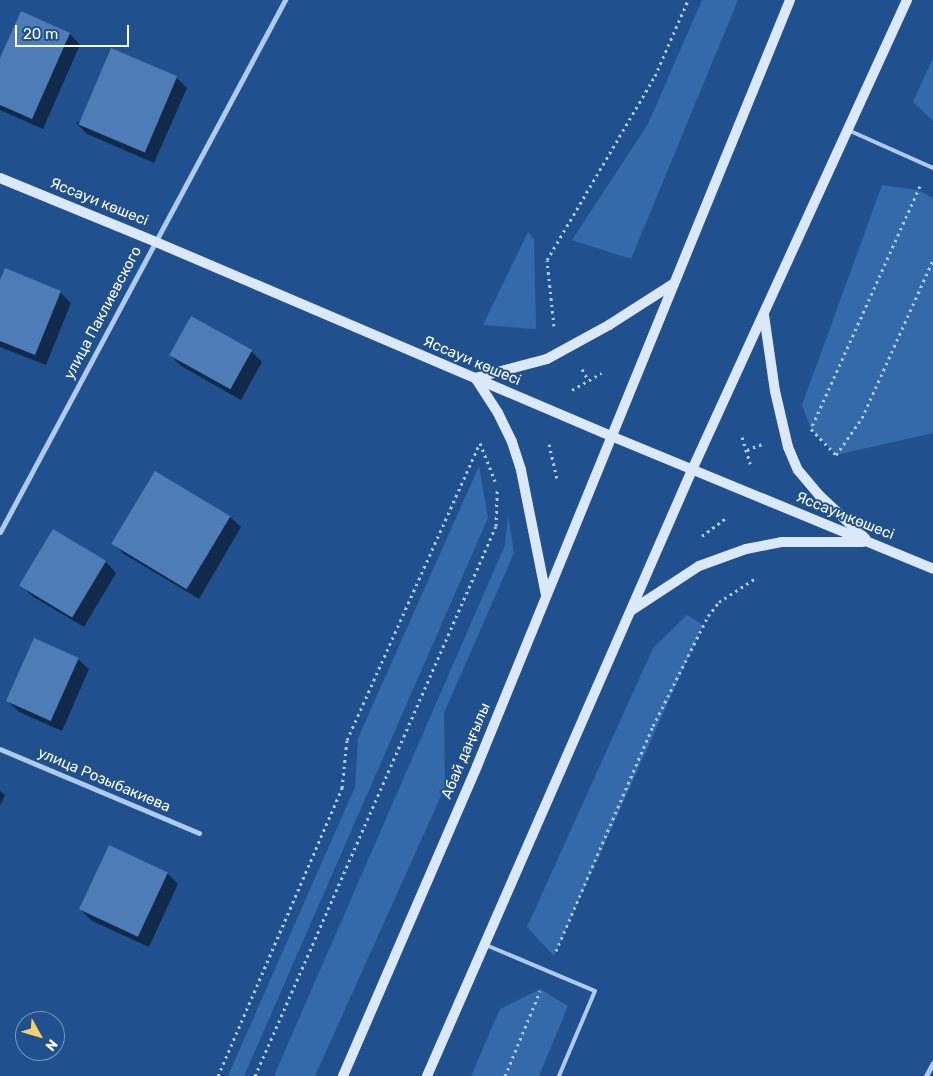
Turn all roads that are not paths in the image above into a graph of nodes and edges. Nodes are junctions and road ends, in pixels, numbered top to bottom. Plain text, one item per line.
1 (285, 0) edge
2 (790, 0) edge
3 (907, 0) edge
4 (848, 130) junction
5 (931, 167) edge
6 (0, 178) edge
7 (156, 242) junction
8 (673, 284) junction
9 (764, 314) junction
10 (475, 378) junction
11 (611, 436) junction
12 (692, 470) junction
13 (0, 532) edge
14 (869, 542) junction
15 (933, 569) edge
16 (546, 595) junction
17 (632, 610) junction
18 (0, 749) edge
19 (199, 833) dead end
20 (485, 945) junction
21 (933, 1063) edge
22 (343, 1076) edge
23 (427, 1076) edge
24 (559, 1076) edge
25 (926, 1076) edge

1 - 7 street, улица Паклиевского
2 - 8 main road, Абай даңғылы
3 - 4 main road
4 - 5 lane
4 - 9 main road
6 - 7 main road, Яссауи көшесі
7 - 10 main road, Яссауи көшесі
7 - 13 street, улица Паклиевского
8 - 10 main road
8 - 11 main road, Абай даңғылы
9 - 12 main road
9 - 14 main road
10 - 11 main road, Яссауи көшесі
10 - 16 main road
11 - 12 main road, Яссауи көшесі
11 - 16 main road, Абай даңғылы
12 - 14 main road, Яссауи көшесі
12 - 17 main road
14 - 15 main road, Яссауи көшесі
14 - 17 main road
16 - 22 main road, Абай даңғылы
17 - 20 main road
18 - 19 street, улица Розыбакиева
20 - 23 main road
20 - 24 lane
21 - 25 street

